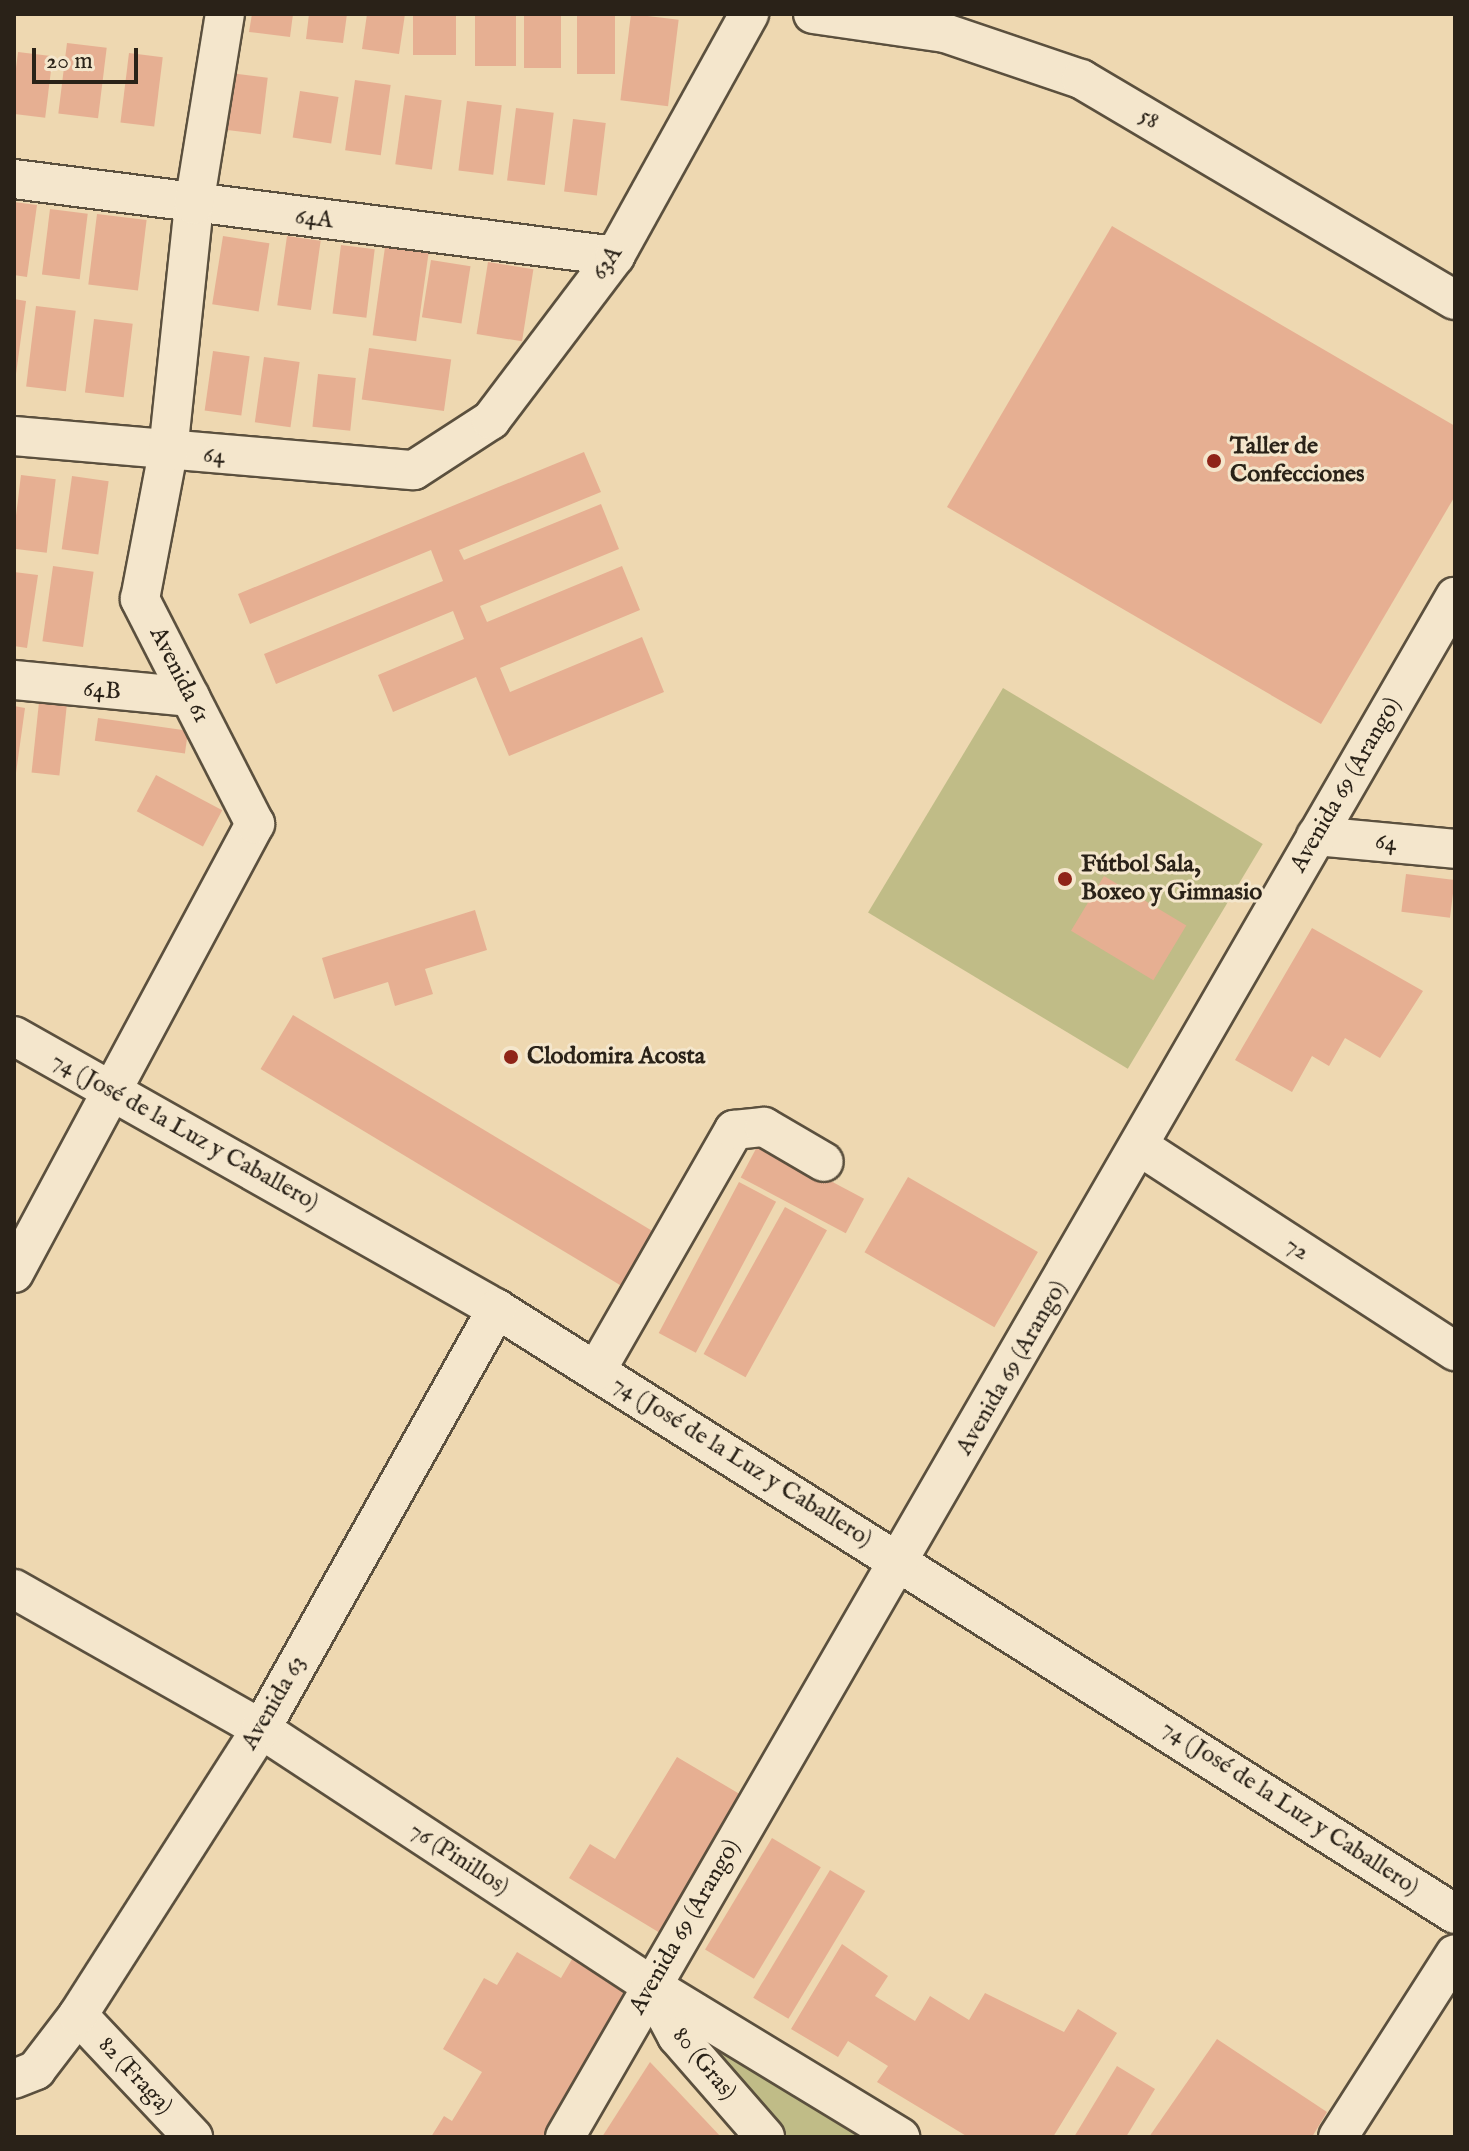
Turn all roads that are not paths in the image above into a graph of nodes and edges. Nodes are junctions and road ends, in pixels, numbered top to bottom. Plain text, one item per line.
1 (225, 14) edge
2 (749, 14) edge
3 (813, 14) edge
4 (14, 179) edge
5 (194, 205) junction
6 (615, 256) junction
7 (1455, 300) edge
8 (14, 436) edge
9 (168, 452) junction
10 (414, 470) joint
11 (1455, 597) edge
12 (14, 680) edge
13 (190, 697) junction
14 (1316, 836) junction
15 (1455, 849) edge
16 (14, 1036) edge
17 (108, 1087) junction
18 (1139, 1146) junction
19 (824, 1162) dead end
20 (14, 1273) edge
21 (497, 1309) junction
22 (1455, 1351) edge
23 (596, 1371) junction
24 (901, 1560) junction
25 (14, 1589) edge
26 (261, 1729) junction
27 (1455, 1914) edge
28 (1455, 1954) edge
29 (650, 1985) junction
30 (78, 2015) junction
31 (19, 2079) edge
32 (193, 2137) edge
33 (565, 2137) edge
34 (765, 2137) edge
35 (900, 2137) edge
36 (1338, 2137) edge

1 - 5 street, Avenida 61
2 - 6 street, 63A
3 - 7 street, 58
4 - 5 street, 64A
5 - 6 street, 64A
5 - 9 street, Avenida 61
6 - 10 street, 63A
8 - 9 street, 64
9 - 10 street, 64
9 - 13 street, Avenida 61
11 - 14 street, Avenida 69 (Arango)
12 - 13 street, 64B
13 - 17 street, Avenida 61
14 - 15 street, 64
14 - 18 street, Avenida 69 (Arango)
16 - 17 street, 74 (José de la Luz y Caballero)
17 - 20 street, Avenida 61
17 - 21 street, 74 (José de la Luz y Caballero)
18 - 22 street, 72
18 - 24 street, Avenida 69 (Arango)
19 - 23 street
21 - 23 street, 74 (José de la Luz y Caballero)
21 - 26 street, Avenida 63
23 - 24 street, 74 (José de la Luz y Caballero)
24 - 27 street, 74 (José de la Luz y Caballero)
24 - 29 street, Avenida 69 (Arango)
25 - 26 street, 76 (Pinillos)
26 - 29 street, 76 (Pinillos)
26 - 30 street, Avenida 63
28 - 36 street
29 - 33 street, Avenida 69 (Arango)
29 - 34 street, 80 (Gras)
29 - 35 street, 76 (Pinillos)
30 - 31 street, Avenida 63
30 - 32 street, 82 (Fraga)

